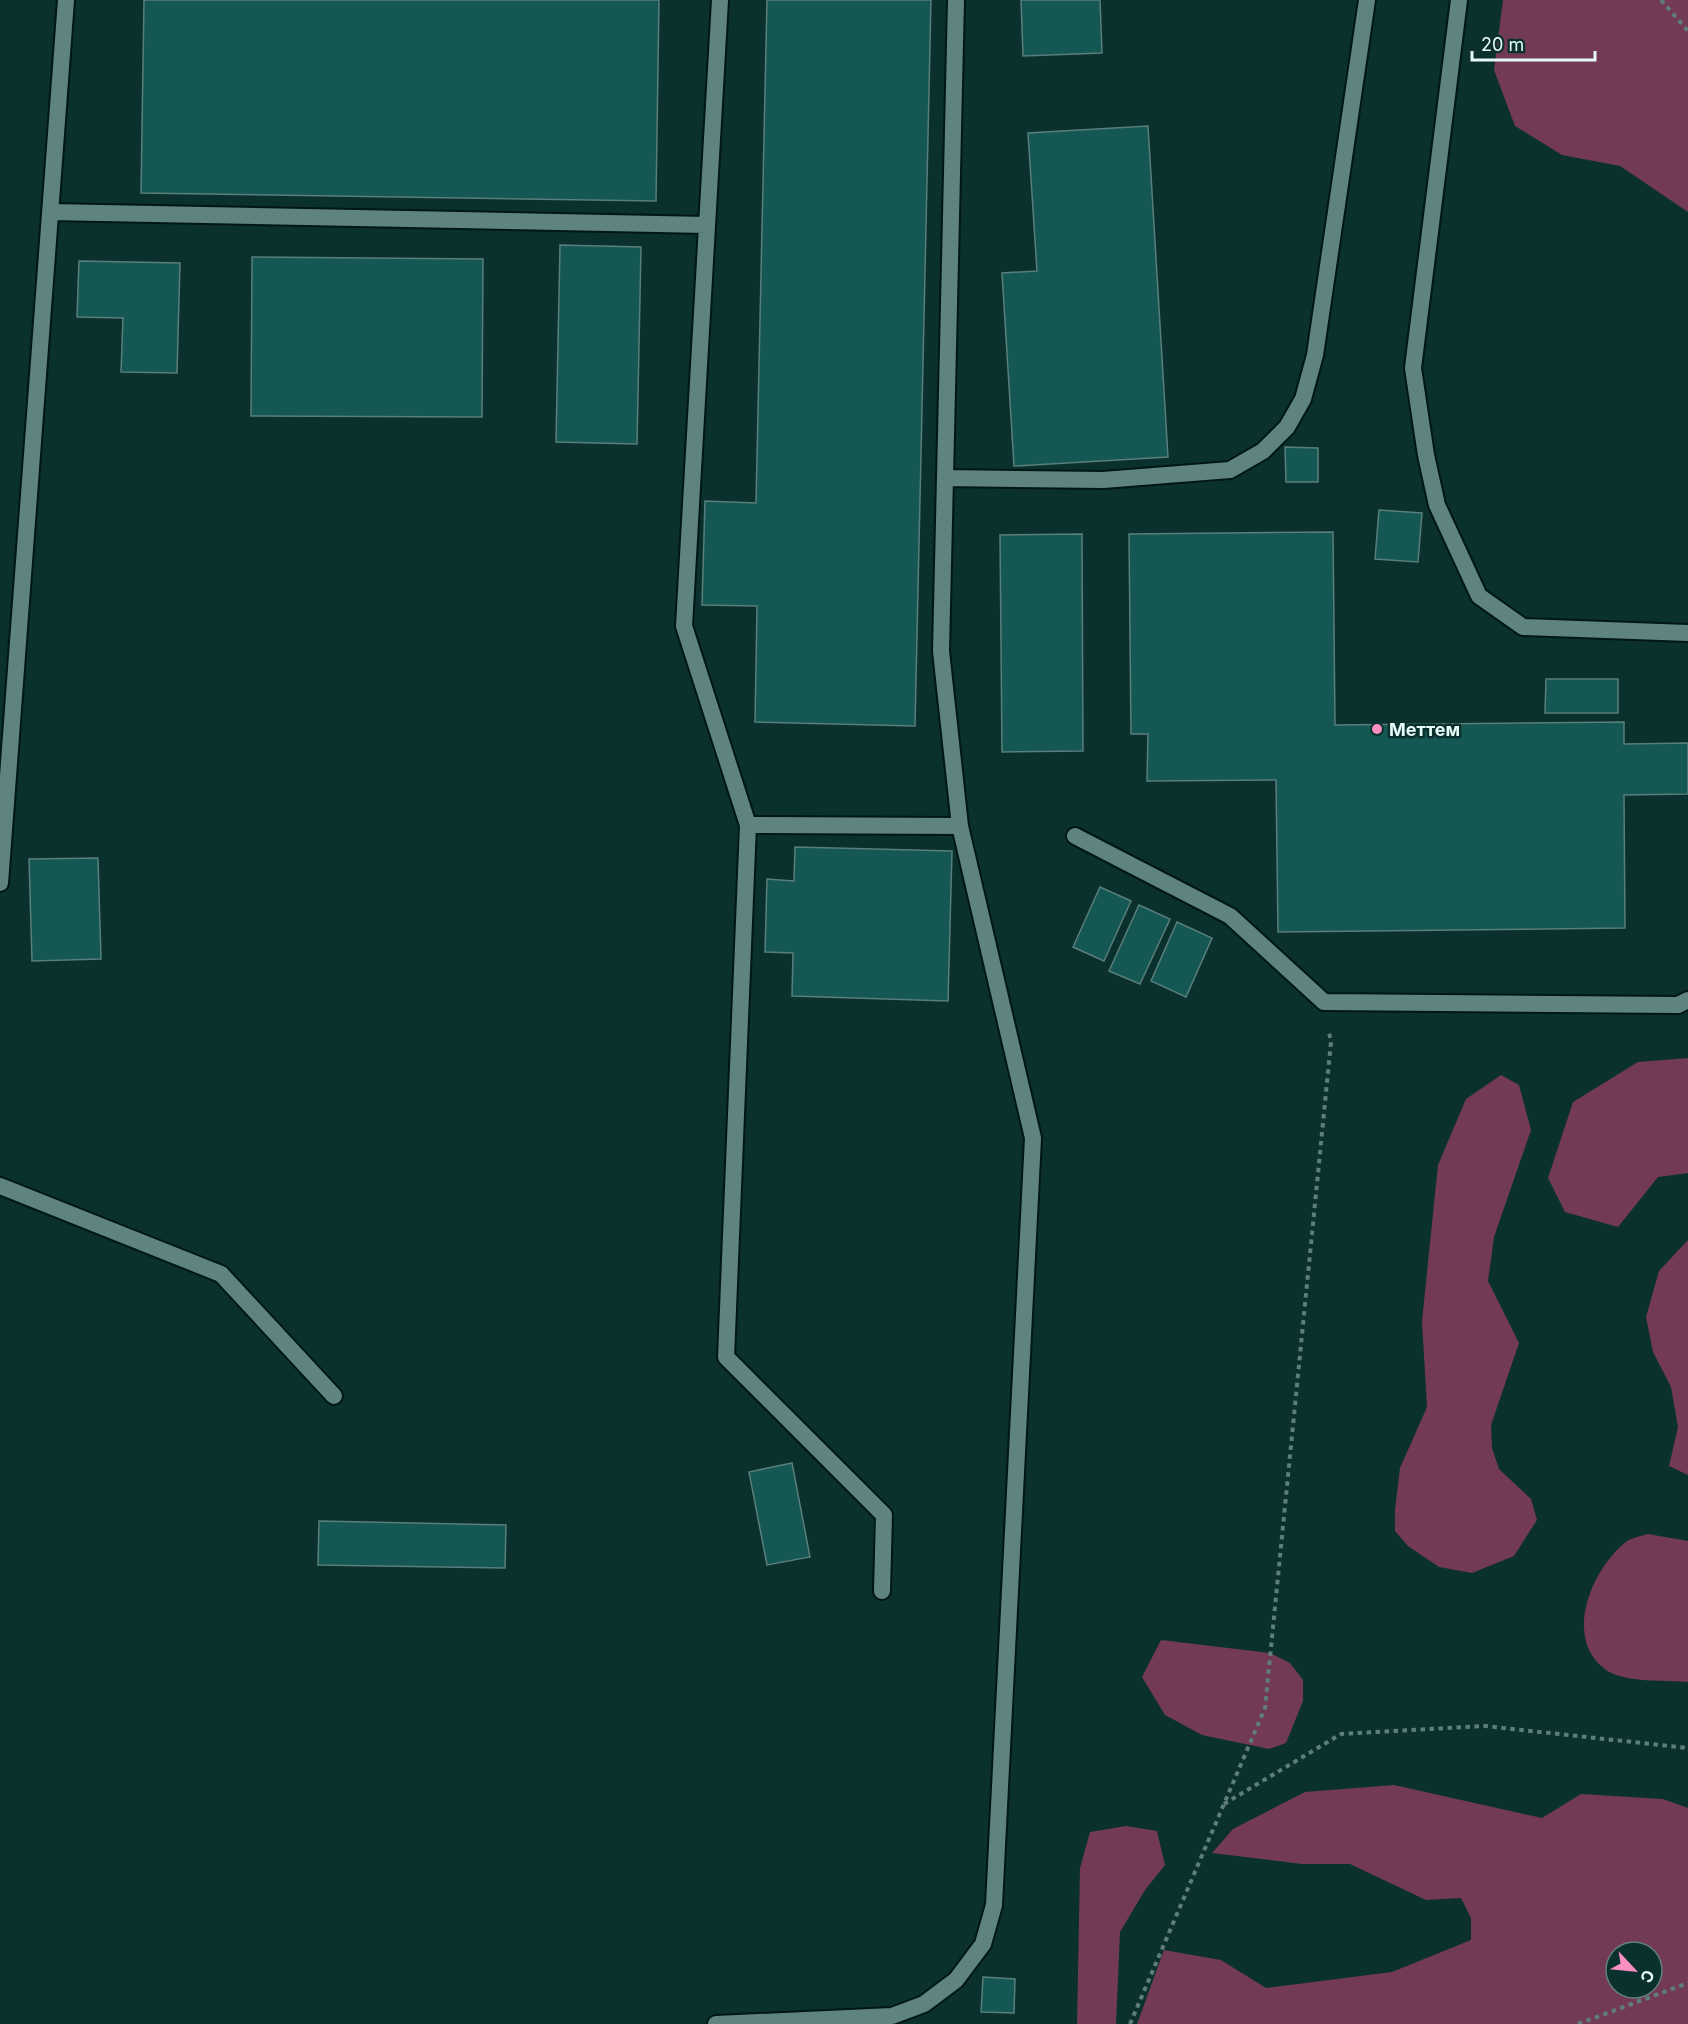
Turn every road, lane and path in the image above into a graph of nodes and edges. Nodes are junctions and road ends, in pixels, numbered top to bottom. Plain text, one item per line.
1 (66, 0) edge
2 (720, 0) edge
3 (956, 0) edge
4 (1367, 0) edge
5 (1459, 0) edge
6 (1661, 0) edge
7 (1688, 31) edge
8 (50, 212) junction
9 (708, 225) junction
10 (945, 478) junction
11 (1688, 633) edge
12 (748, 825) junction
13 (960, 826) junction
14 (1075, 836) dead end
15 (0, 883) edge
16 (1688, 1000) edge
17 (1324, 1002) junction
18 (0, 1186) edge
19 (334, 1396) dead end
20 (882, 1591) dead end
21 (1688, 1748) edge
22 (1222, 1805) junction
23 (1688, 1983) edge
24 (716, 2024) edge
25 (1130, 2024) edge
26 (1578, 2024) edge

1 - 8 lane
2 - 9 lane
3 - 10 lane
4 - 10 lane
5 - 11 lane
6 - 7 path
8 - 9 lane
8 - 15 lane
9 - 12 lane
10 - 13 lane
12 - 13 lane
12 - 20 lane
13 - 24 lane
14 - 17 lane
16 - 17 lane
17 - 22 path
18 - 19 lane
21 - 22 path
22 - 25 path
23 - 26 path

